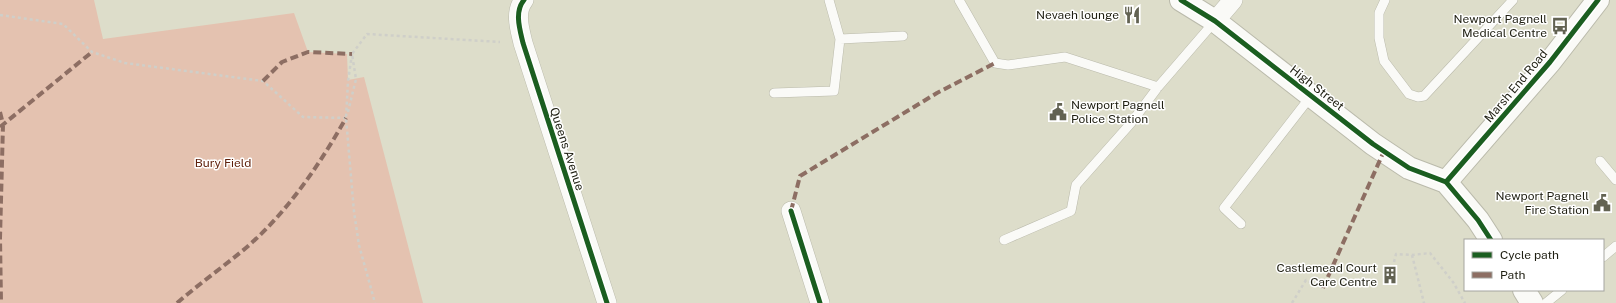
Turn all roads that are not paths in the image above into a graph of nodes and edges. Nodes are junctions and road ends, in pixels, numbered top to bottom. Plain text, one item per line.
1 (524, 0) edge
2 (829, 0) edge
3 (958, 0) edge
4 (1181, 0) edge
5 (1233, 0) edge
6 (1385, 0) edge
7 (1513, 0) edge
8 (1598, 0) edge
9 (1215, 21) junction
10 (903, 36) dead end
11 (840, 39) junction
12 (1158, 87) junction
13 (774, 93) dead end
14 (1311, 96) junction
15 (1600, 161) dead end
16 (1616, 180) edge
17 (1446, 182) junction
18 (791, 211) dead end
19 (1241, 224) dead end
20 (1490, 239) edge
21 (1004, 240) dead end
22 (1616, 246) edge
23 (1604, 256) edge
24 (1525, 291) edge
25 (1561, 291) edge
26 (607, 303) edge
27 (820, 303) edge
28 (1532, 303) edge
29 (1546, 303) edge

1 - 26 street, Queens Avenue
2 - 11 lane
3 - 12 lane
4 - 9 street, High Street
5 - 9 street
6 - 7 lane
8 - 17 street, Marsh End Road
9 - 12 lane
9 - 14 street, High Street
10 - 11 lane
11 - 13 lane
12 - 21 lane
14 - 17 street, High Street
14 - 19 lane
15 - 16 lane
17 - 20 street
18 - 27 street
22 - 23 lane
24 - 28 street
25 - 29 lane

